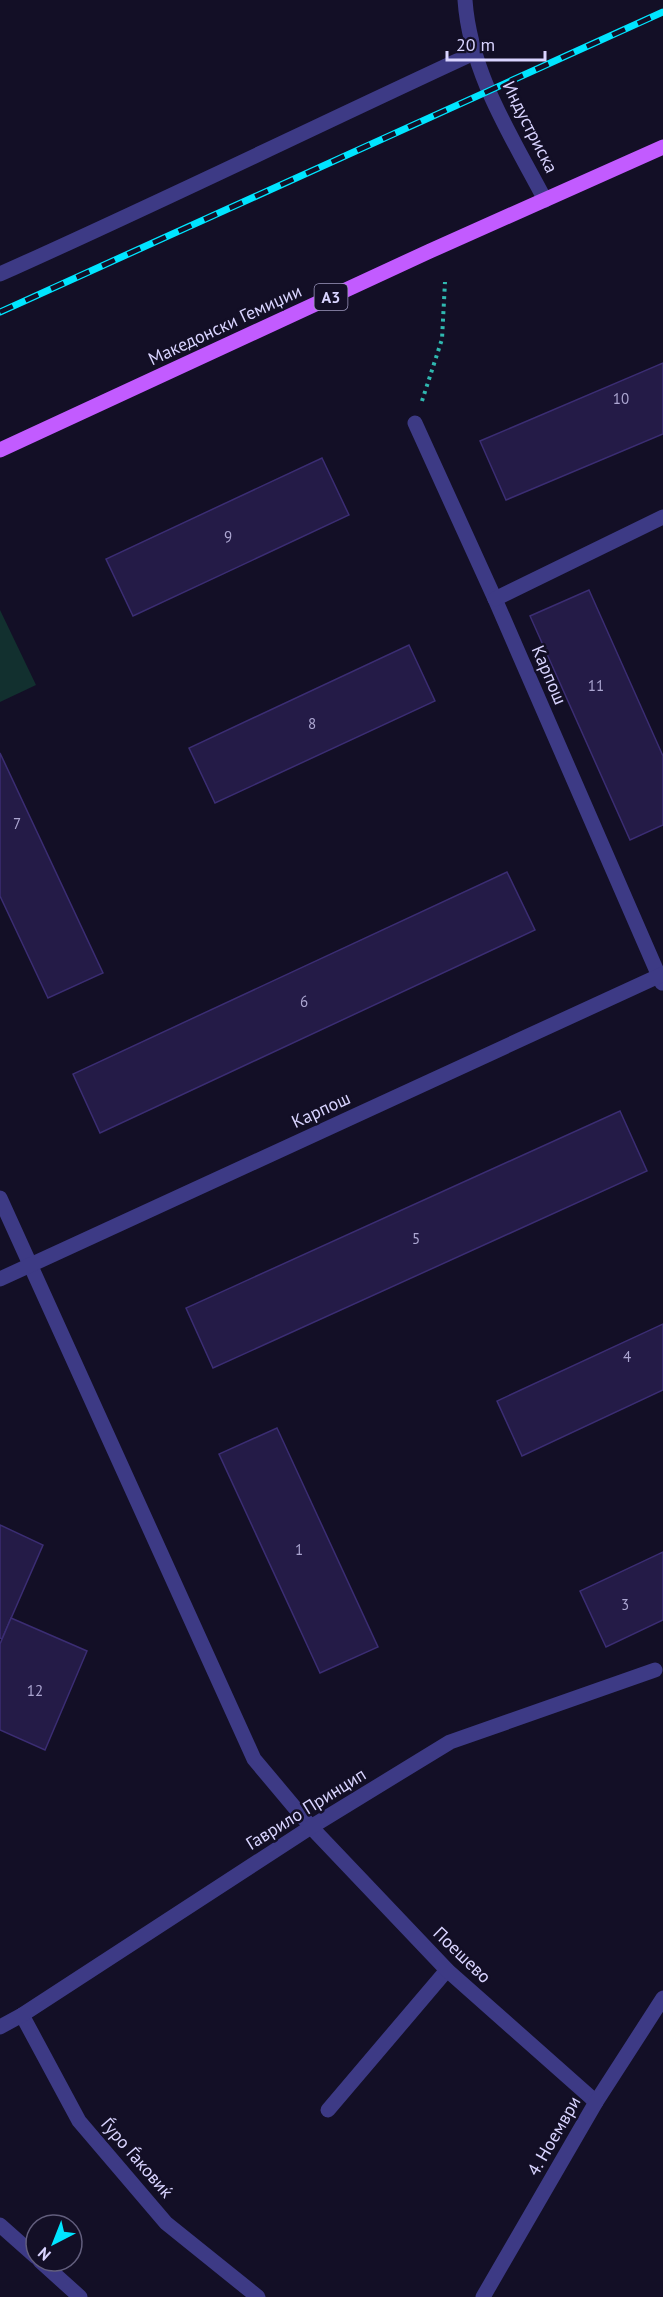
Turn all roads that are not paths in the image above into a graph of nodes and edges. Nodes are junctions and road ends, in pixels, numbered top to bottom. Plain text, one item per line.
1 (465, 0) edge
2 (474, 52) junction
3 (663, 147) edge
4 (545, 200) junction
5 (0, 274) edge
6 (415, 423) road end
7 (0, 450) edge
8 (663, 517) edge
9 (495, 599) junction
10 (662, 979) edge
11 (0, 1198) edge
12 (30, 1265) junction
13 (0, 1279) edge
14 (655, 1670) dead end
15 (310, 1827) junction
16 (447, 1970) junction
17 (663, 1998) edge
18 (22, 2015) junction
19 (0, 2027) edge
20 (596, 2102) junction
21 (328, 2110) dead end
22 (0, 2225) edge
23 (24, 2246) edge
24 (53, 2273) edge
25 (80, 2297) edge
26 (258, 2297) edge
27 (483, 2297) edge

1 - 2 street, Индустриска
2 - 4 street, Индустриска
2 - 5 street
3 - 4 main road, Македонски Гемиџии / A3
4 - 7 main road, Македонски Гемиџии / A3
6 - 9 street, Карпош
8 - 9 street
9 - 10 street, Карпош
10 - 12 street, Карпош
11 - 12 street, Поешево
12 - 13 street, Карпош
12 - 15 street, Поешево
14 - 15 street, Гаврило Принцип
15 - 16 street, Поешево
15 - 18 street, Гаврило Принцип
16 - 20 street, Поешево
16 - 21 street
17 - 20 street, 4. Ноември
18 - 19 street, Гаврило Принцип
18 - 26 street, Ѓуро Ѓаковиќ
20 - 27 street, 4. Ноември
22 - 23 street
24 - 25 street

